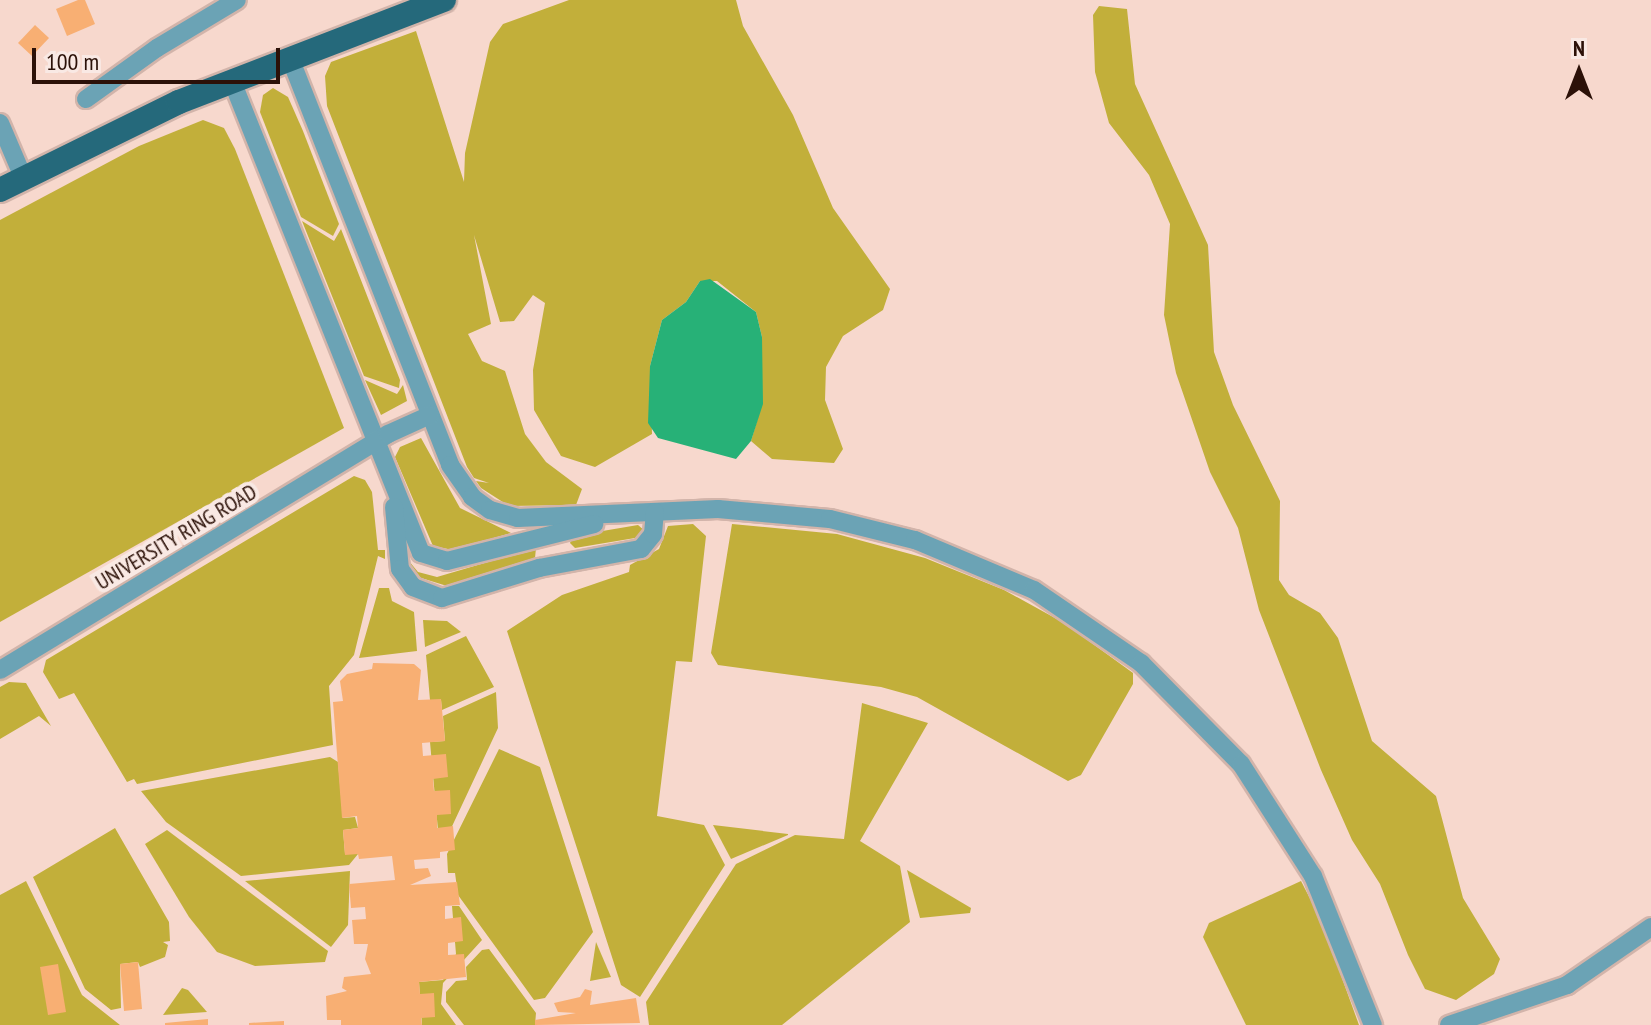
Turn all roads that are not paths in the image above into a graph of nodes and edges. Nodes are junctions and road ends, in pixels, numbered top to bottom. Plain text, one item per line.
1 (237, 0) edge
2 (444, 0) edge
3 (290, 58) junction
4 (232, 81) junction
5 (86, 99) dead end
6 (0, 123) edge
7 (23, 177) junction
8 (0, 190) edge
9 (430, 415) junction
10 (374, 442) junction
11 (390, 482) junction
12 (655, 512) junction
13 (0, 670) edge
14 (1651, 927) edge
15 (1373, 1025) edge
16 (1449, 1025) edge

1 - 5 street
2 - 3 main road
3 - 4 main road
3 - 9 street
4 - 7 main road
4 - 10 street
6 - 7 street
7 - 8 main road
9 - 10 street, UNIVERSITY RING ROAD
9 - 12 street
10 - 11 street
10 - 13 street, UNIVERSITY RING ROAD
11 - 12 street
11 - 12 street
12 - 15 street
14 - 16 street

